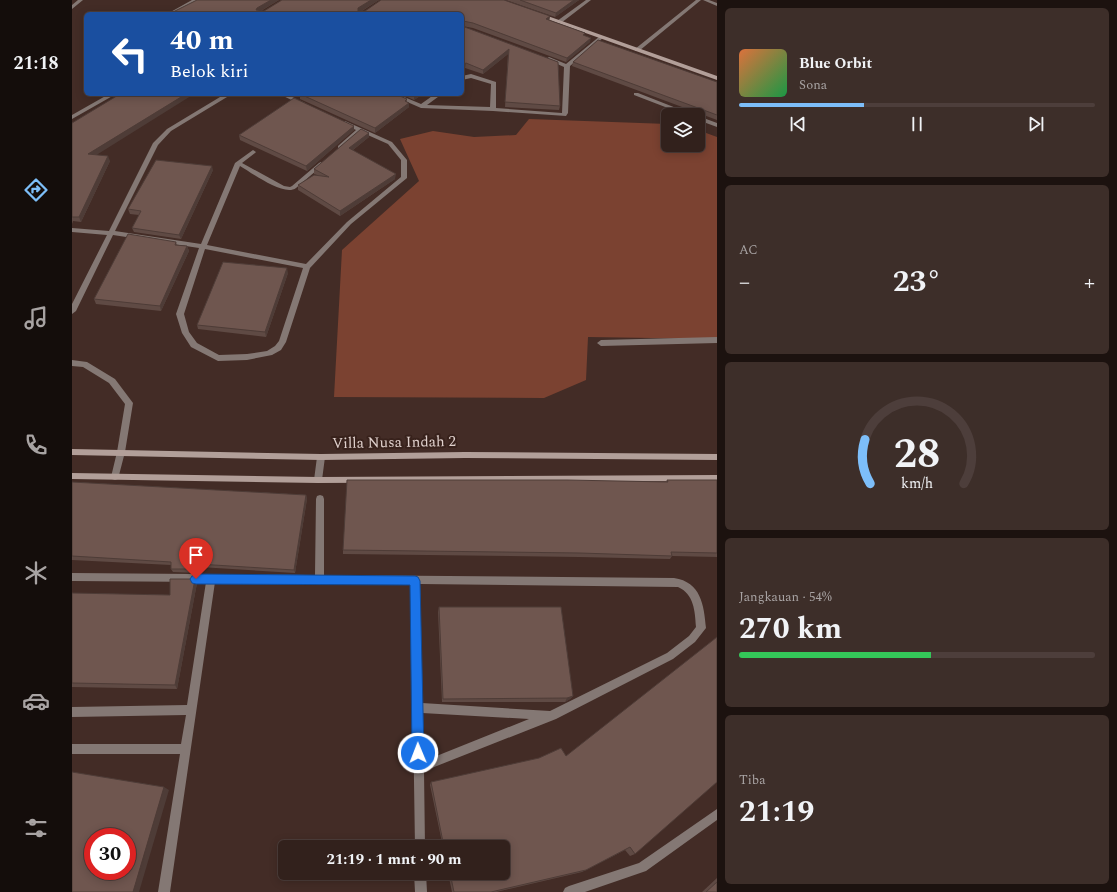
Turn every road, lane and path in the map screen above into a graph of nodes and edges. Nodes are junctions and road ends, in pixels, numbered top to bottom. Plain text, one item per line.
1 (80, 0) edge
2 (196, 0) edge
3 (589, 0) edge
4 (699, 0) edge
5 (705, 0) edge
6 (717, 5) edge
7 (72, 8) edge
8 (173, 12) edge
9 (532, 12) edge
10 (559, 22) junction
11 (602, 37) junction
12 (637, 50) junction
13 (544, 57) edge
14 (567, 66) junction
15 (464, 78) edge
16 (717, 78) edge
17 (636, 94) dead end
18 (109, 96) edge
19 (226, 96) edge
20 (286, 96) edge
21 (397, 96) edge
22 (436, 96) edge
23 (421, 106) junction
24 (310, 107) edge
25 (673, 108) edge
26 (493, 109) junction
27 (72, 116) edge
28 (339, 120) edge
29 (705, 121) edge
30 (717, 125) edge
31 (360, 130) junction
32 (336, 151) edge
33 (253, 152) dead end
34 (324, 161) edge
35 (238, 163) junction
36 (72, 230) edge
37 (111, 232) junction
38 (203, 246) junction
39 (307, 267) junction
40 (72, 311) edge
41 (717, 340) edge
42 (601, 343) dead end
43 (72, 363) edge
44 (72, 452) edge
45 (121, 452) junction
46 (321, 457) junction
47 (717, 457) edge
48 (72, 476) edge
49 (115, 477) junction
50 (717, 478) edge
51 (318, 480) junction
52 (320, 499) dead end
53 (72, 578) edge
54 (211, 579) junction
55 (319, 581) junction
56 (415, 581) junction
57 (417, 708) junction
58 (191, 710) junction
59 (72, 712) edge
60 (552, 715) junction
61 (72, 749) edge
62 (186, 749) junction
63 (418, 768) junction
64 (717, 814) edge
65 (420, 840) edge
66 (420, 880) edge
67 (164, 892) edge
68 (421, 892) edge
69 (569, 892) edge

1 - 7 street
2 - 8 street
3 - 10 street
4 - 12 street
5 - 6 street
9 - 10 main road
10 - 11 main road
11 - 12 main road
11 - 14 street
12 - 16 main road
13 - 14 street
14 - 26 street
15 - 26 street
17 - 25 street
18 - 27 street
19 - 37 street
20 - 24 street
21 - 23 street
22 - 23 street
23 - 26 street
28 - 31 street
29 - 30 street
31 - 32 street
31 - 39 street
33 - 35 street
34 - 35 street
35 - 38 street
36 - 37 street
37 - 38 street
37 - 40 street
38 - 39 street
38 - 39 street
41 - 42 street
43 - 45 street
44 - 45 main road, Villa Nusa Indah 2
45 - 46 main road, Villa Nusa Indah 2
45 - 49 street
46 - 47 main road, Villa Nusa Indah 2
46 - 51 street
48 - 49 main road
49 - 51 main road
50 - 51 main road
52 - 55 street
53 - 54 street
54 - 55 street
54 - 58 street
55 - 56 street
56 - 57 street
56 - 60 street
57 - 60 street
57 - 63 street
58 - 59 street
58 - 62 street
60 - 63 street
61 - 62 street
62 - 67 street
63 - 65 street
64 - 69 street
66 - 68 street

